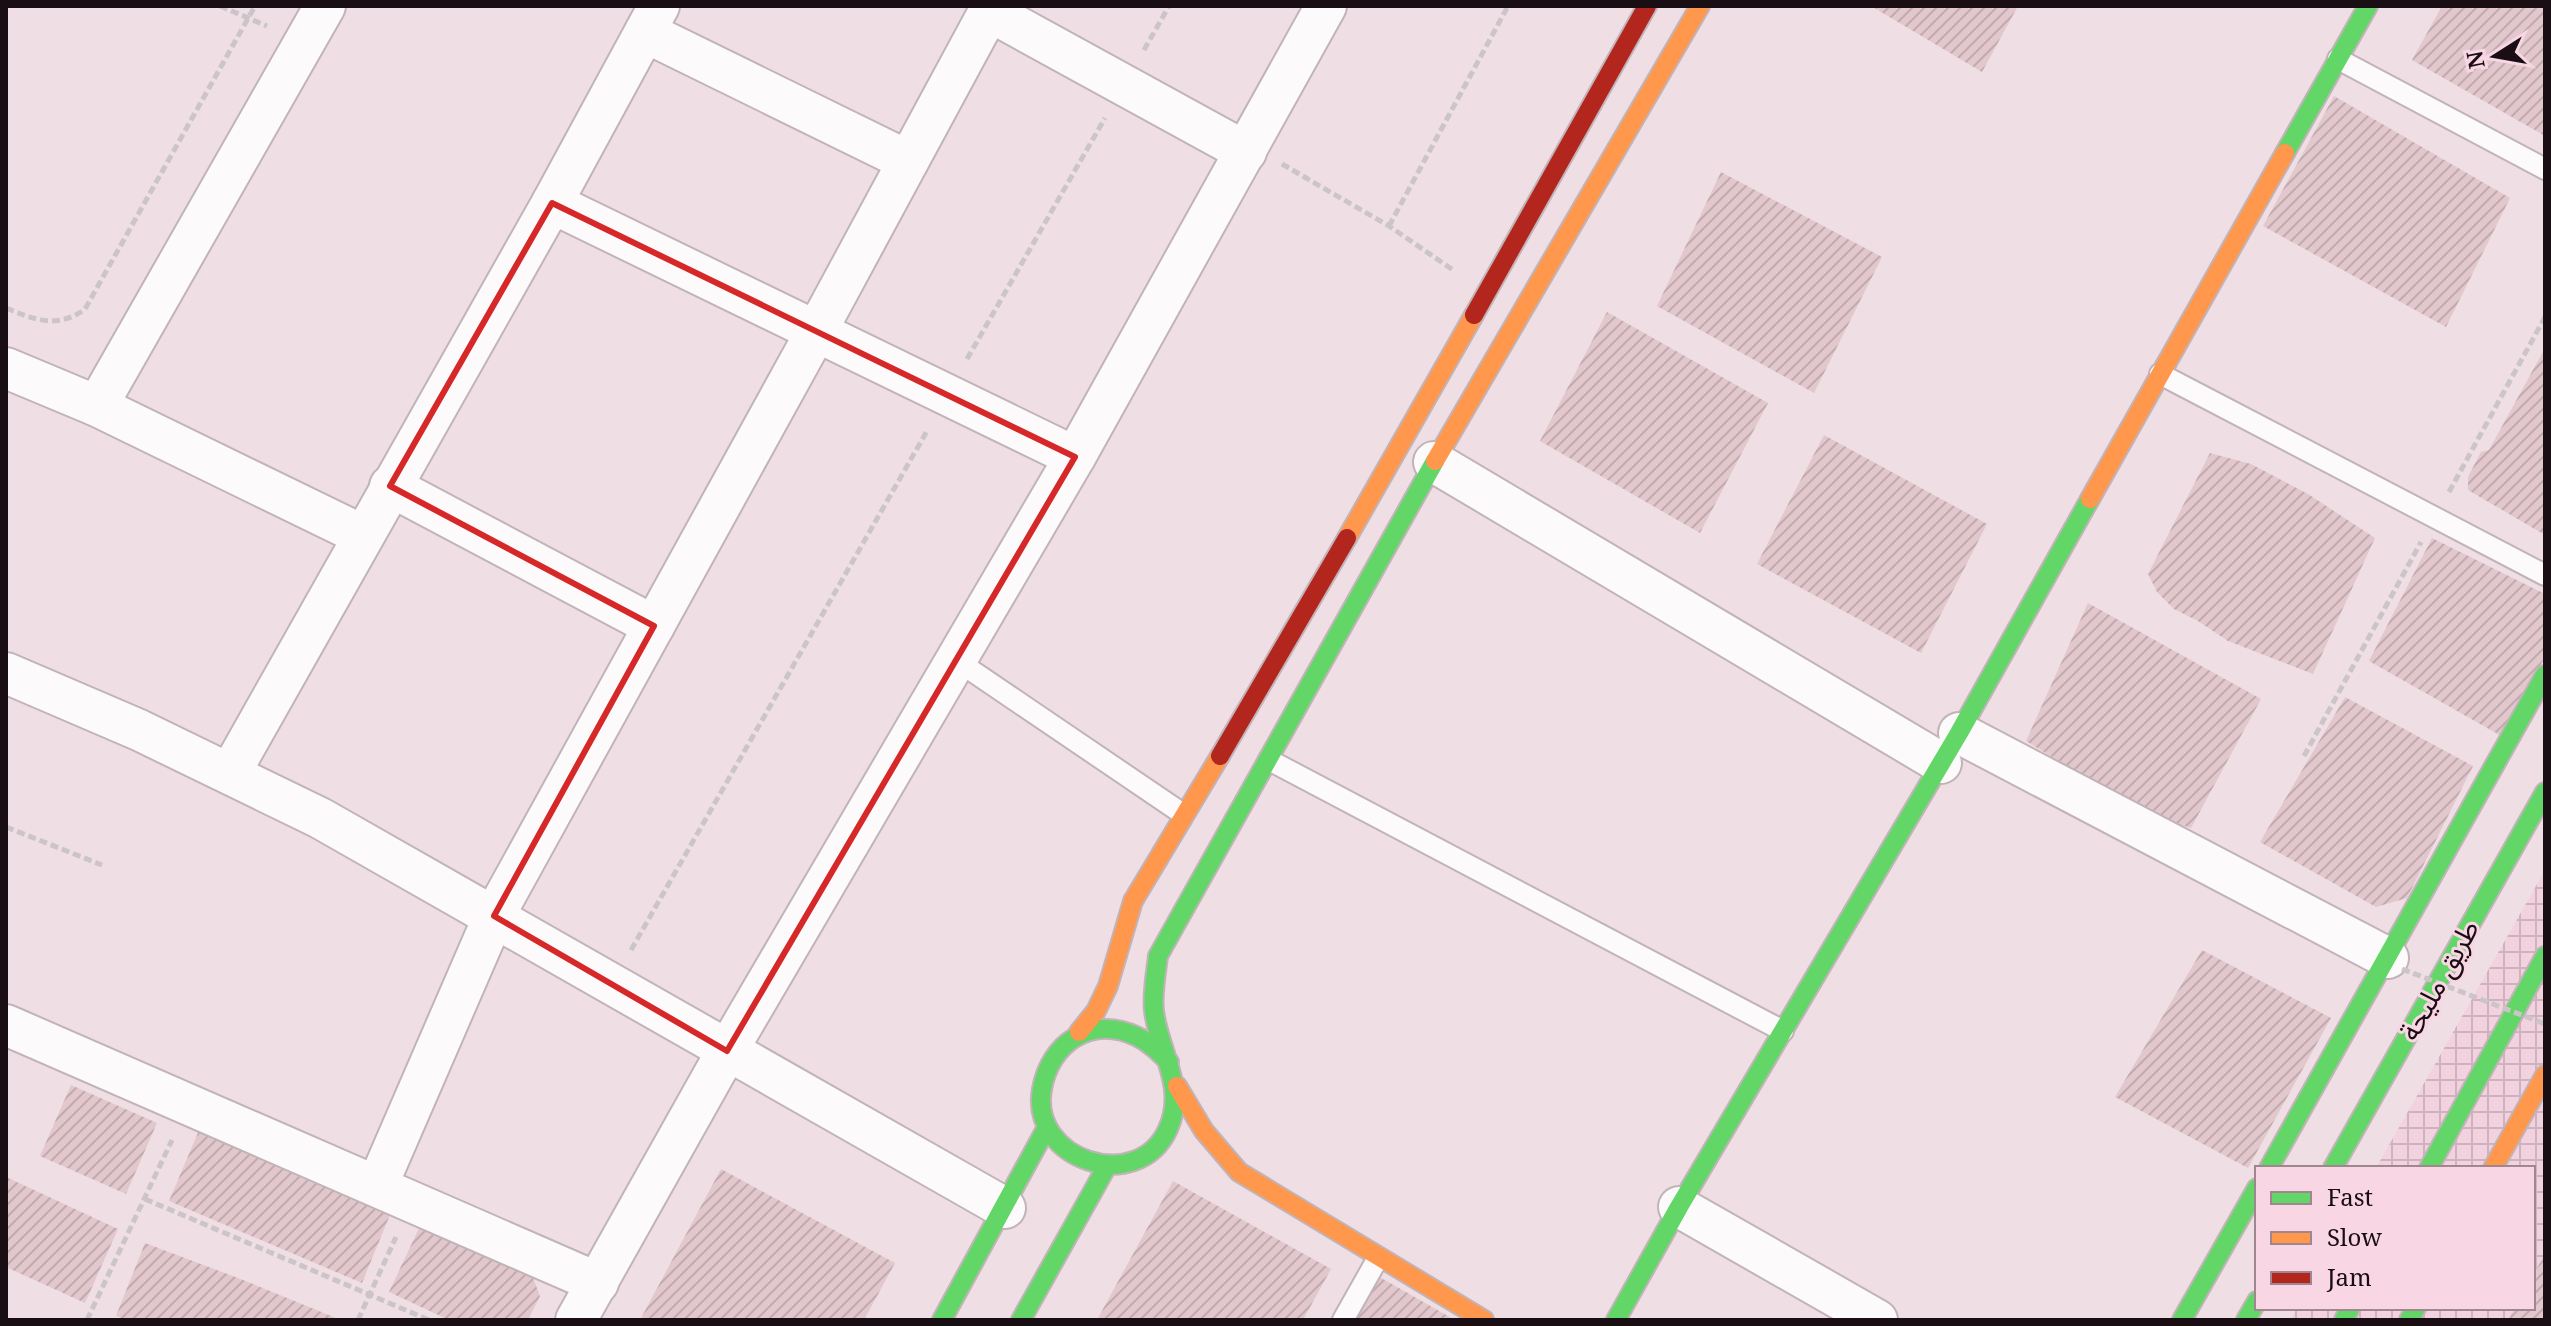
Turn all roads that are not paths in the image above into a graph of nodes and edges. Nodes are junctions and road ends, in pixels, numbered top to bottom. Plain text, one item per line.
1 (325, 6) edge
2 (1326, 6) edge
3 (1647, 6) edge
4 (1700, 6) edge
5 (2368, 6) edge
6 (990, 9) edge
7 (652, 19) edge
8 (2338, 59) junction
9 (1248, 148) junction
10 (908, 161) junction
11 (2545, 169) edge
12 (552, 203) junction
13 (816, 332) junction
14 (6, 368) edge
15 (2160, 374) junction
16 (97, 406) junction
17 (1075, 457) junction
18 (1434, 462) junction
19 (390, 486) junction
20 (362, 535) junction
21 (2545, 575) edge
22 (654, 626) junction
23 (956, 660) junction
24 (6, 673) edge
25 (2545, 675) edge
26 (1950, 748) junction
27 (1269, 760) junction
28 (230, 773) junction
29 (2545, 792) edge
30 (1183, 814) junction
31 (494, 916) junction
32 (2545, 956) edge
33 (2395, 964) junction
34 (6, 1025) edge
35 (1783, 1031) junction
36 (1079, 1032) junction
37 (727, 1051) junction
38 (1169, 1062) junction
39 (2545, 1075) edge
40 (1177, 1086) junction
41 (1047, 1127) junction
42 (1169, 1160) dead end
43 (1212, 1163) dead end
44 (1116, 1165) junction
45 (2270, 1166) edge
46 (2334, 1166) edge
47 (2430, 1166) edge
48 (2494, 1166) edge
49 (1239, 1172) junction
50 (2255, 1192) edge
51 (394, 1194) junction
52 (1679, 1207) junction
53 (1005, 1208) junction
54 (1378, 1258) junction
55 (598, 1283) junction
56 (576, 1320) edge
57 (942, 1320) edge
58 (1021, 1320) edge
59 (1343, 1320) edge
60 (1484, 1320) edge
61 (1616, 1320) edge
62 (1877, 1320) edge
63 (2182, 1320) edge

1 - 16 street
2 - 9 street
3 - 30 street
4 - 18 street
5 - 8 street
6 - 9 street
6 - 10 street
7 - 10 street
7 - 12 street
8 - 11 lane
8 - 15 street
9 - 17 street
10 - 13 street
12 - 13 street
12 - 19 street
13 - 17 street
13 - 22 street
14 - 16 street
15 - 21 lane
15 - 26 street
16 - 20 street
17 - 23 street
18 - 26 street
18 - 27 street
19 - 20 street
19 - 22 street
20 - 28 street
22 - 31 street
23 - 30 lane
23 - 37 street
24 - 28 street
25 - 33 street
26 - 33 street
26 - 35 street
27 - 35 lane
27 - 38 street
28 - 31 street
29 - 46 street, طريق مليحة
30 - 36 street
31 - 37 street
31 - 51 street
32 - 47 street
33 - 45 street
34 - 51 street
35 - 52 street
36 - 38 street
36 - 41 street
37 - 53 street
37 - 55 street
38 - 40 street
39 - 48 street
40 - 44 street
40 - 49 street
41 - 44 street
41 - 53 street
42 - 44 street
43 - 49 street
44 - 58 street
49 - 54 street
50 - 63 street
51 - 55 street
52 - 61 street
52 - 62 street
53 - 57 street
54 - 59 lane
54 - 60 street
55 - 56 street

